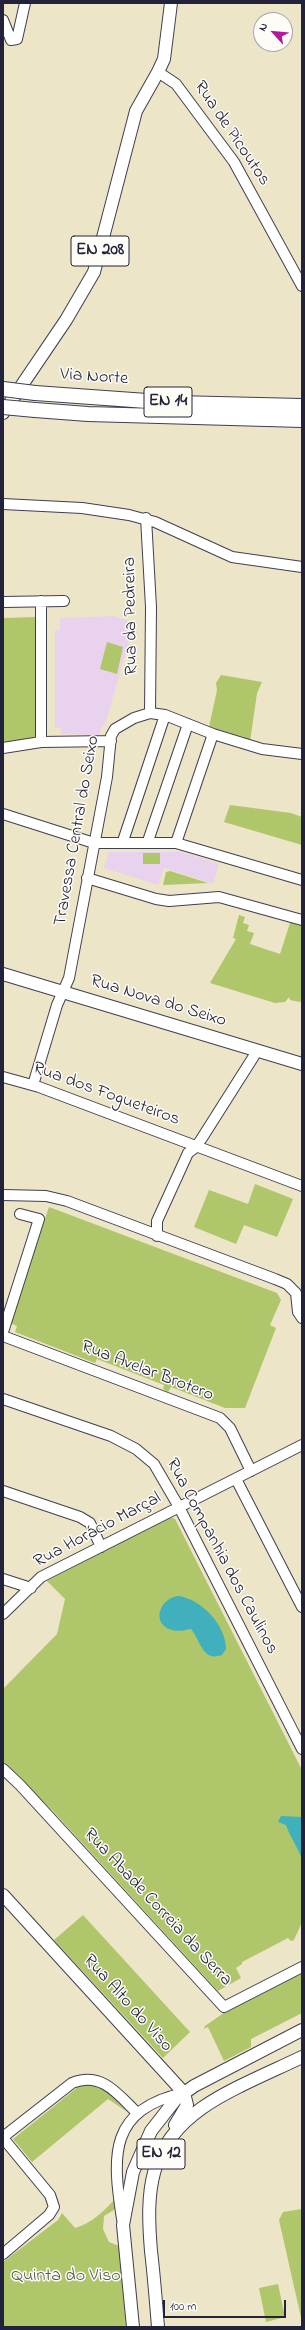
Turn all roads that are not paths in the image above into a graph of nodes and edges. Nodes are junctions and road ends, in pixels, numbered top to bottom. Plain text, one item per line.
1 (25, 3) edge
2 (171, 3) edge
3 (3, 20) edge
4 (158, 72) junction
5 (302, 286) edge
6 (3, 389) edge
7 (3, 406) edge
8 (302, 406) edge
9 (3, 413) edge
10 (302, 420) edge
11 (3, 504) edge
12 (146, 518) junction
13 (302, 567) edge
14 (41, 601) junction
15 (64, 601) dead end
16 (3, 602) edge
17 (150, 712) junction
18 (165, 715) junction
19 (188, 724) junction
20 (213, 734) junction
21 (111, 741) junction
22 (41, 742) junction
23 (3, 748) edge
24 (302, 754) edge
25 (3, 814) edge
26 (123, 841) junction
27 (148, 842) junction
28 (94, 843) junction
29 (176, 843) junction
30 (87, 878) junction
31 (302, 880) edge
32 (302, 920) edge
33 (3, 974) edge
34 (63, 992) junction
35 (255, 1050) junction
36 (302, 1064) edge
37 (3, 1076) edge
38 (33, 1085) junction
39 (196, 1147) junction
40 (302, 1186) edge
41 (3, 1195) edge
42 (20, 1214) dead end
43 (157, 1221) junction
44 (135, 1228) junction
45 (157, 1236) junction
46 (302, 1318) edge
47 (3, 1332) edge
48 (3, 1336) edge
49 (3, 1399) edge
50 (302, 1446) edge
51 (251, 1471) junction
52 (236, 1479) junction
53 (3, 1490) edge
54 (179, 1507) junction
55 (101, 1547) junction
56 (3, 1579) edge
57 (31, 1588) junction
58 (302, 1607) edge
59 (3, 1614) edge
60 (301, 1746) edge
61 (3, 1769) edge
62 (3, 1894) edge
63 (302, 1967) edge
64 (302, 2030) edge
65 (302, 2057) edge
66 (184, 2093) junction
67 (136, 2112) junction
68 (3, 2137) edge
69 (165, 2147) junction
70 (123, 2225) junction
71 (3, 2254) edge
72 (133, 2327) edge
73 (158, 2327) edge

1 - 3 street
2 - 4 main road, EN 208
4 - 5 street, Rua de Picoutos
4 - 9 main road, EN 208
6 - 8 highway, Via Norte / EN 14, bridge
7 - 10 highway, Via Norte / EN 14, bridge
11 - 12 street
12 - 13 street
12 - 17 street, Rua da Pedreira
14 - 15 street
14 - 16 street
14 - 22 street
17 - 18 street
17 - 21 street, Travessa Central do Seixo
18 - 19 street
18 - 26 street
19 - 20 street
19 - 27 street
20 - 24 street
20 - 29 street
21 - 22 street
21 - 28 street, Travessa Central do Seixo
22 - 23 street
25 - 28 street
26 - 27 street
26 - 28 street
27 - 29 street
28 - 30 street, Travessa Central do Seixo
29 - 31 street
30 - 32 street
30 - 34 street, Travessa Central do Seixo
33 - 34 main road, Rua Nova do Seixo
34 - 35 main road, Rua Nova do Seixo
34 - 38 street, Travessa Central do Seixo
35 - 36 main road, Rua Nova do Seixo
35 - 39 street
37 - 38 street, Rua dos Fogueteiros
38 - 39 street, Rua dos Fogueteiros
39 - 40 street, Rua dos Fogueteiros
39 - 43 street
41 - 44 street
42 - 47 street
43 - 44 street
43 - 45 street
44 - 45 street
45 - 46 street
48 - 51 street, Rua Avelar Brotero
49 - 54 street, Rua Companhia dos Caulinos
50 - 51 street, Rua Horácio Marçal
51 - 52 street, Rua Horácio Marçal
52 - 54 street, Rua Horácio Marçal
52 - 58 street
53 - 55 street
54 - 55 street, Rua Horácio Marçal
54 - 60 street, Rua Companhia dos Caulinos
55 - 57 street, Rua Horácio Marçal
56 - 57 street
57 - 59 street, Rua Horácio Marçal
61 - 63 street, Rua Abade Correia da Serra
62 - 66 main road, Rua Alto do Viso
64 - 66 main road, EN 12
65 - 69 main road, EN 12
66 - 67 street
66 - 69 main road
66 - 70 main road, EN 12
67 - 68 street
67 - 70 street
68 - 71 street
69 - 73 main road, EN 12
70 - 72 main road, EN 12

